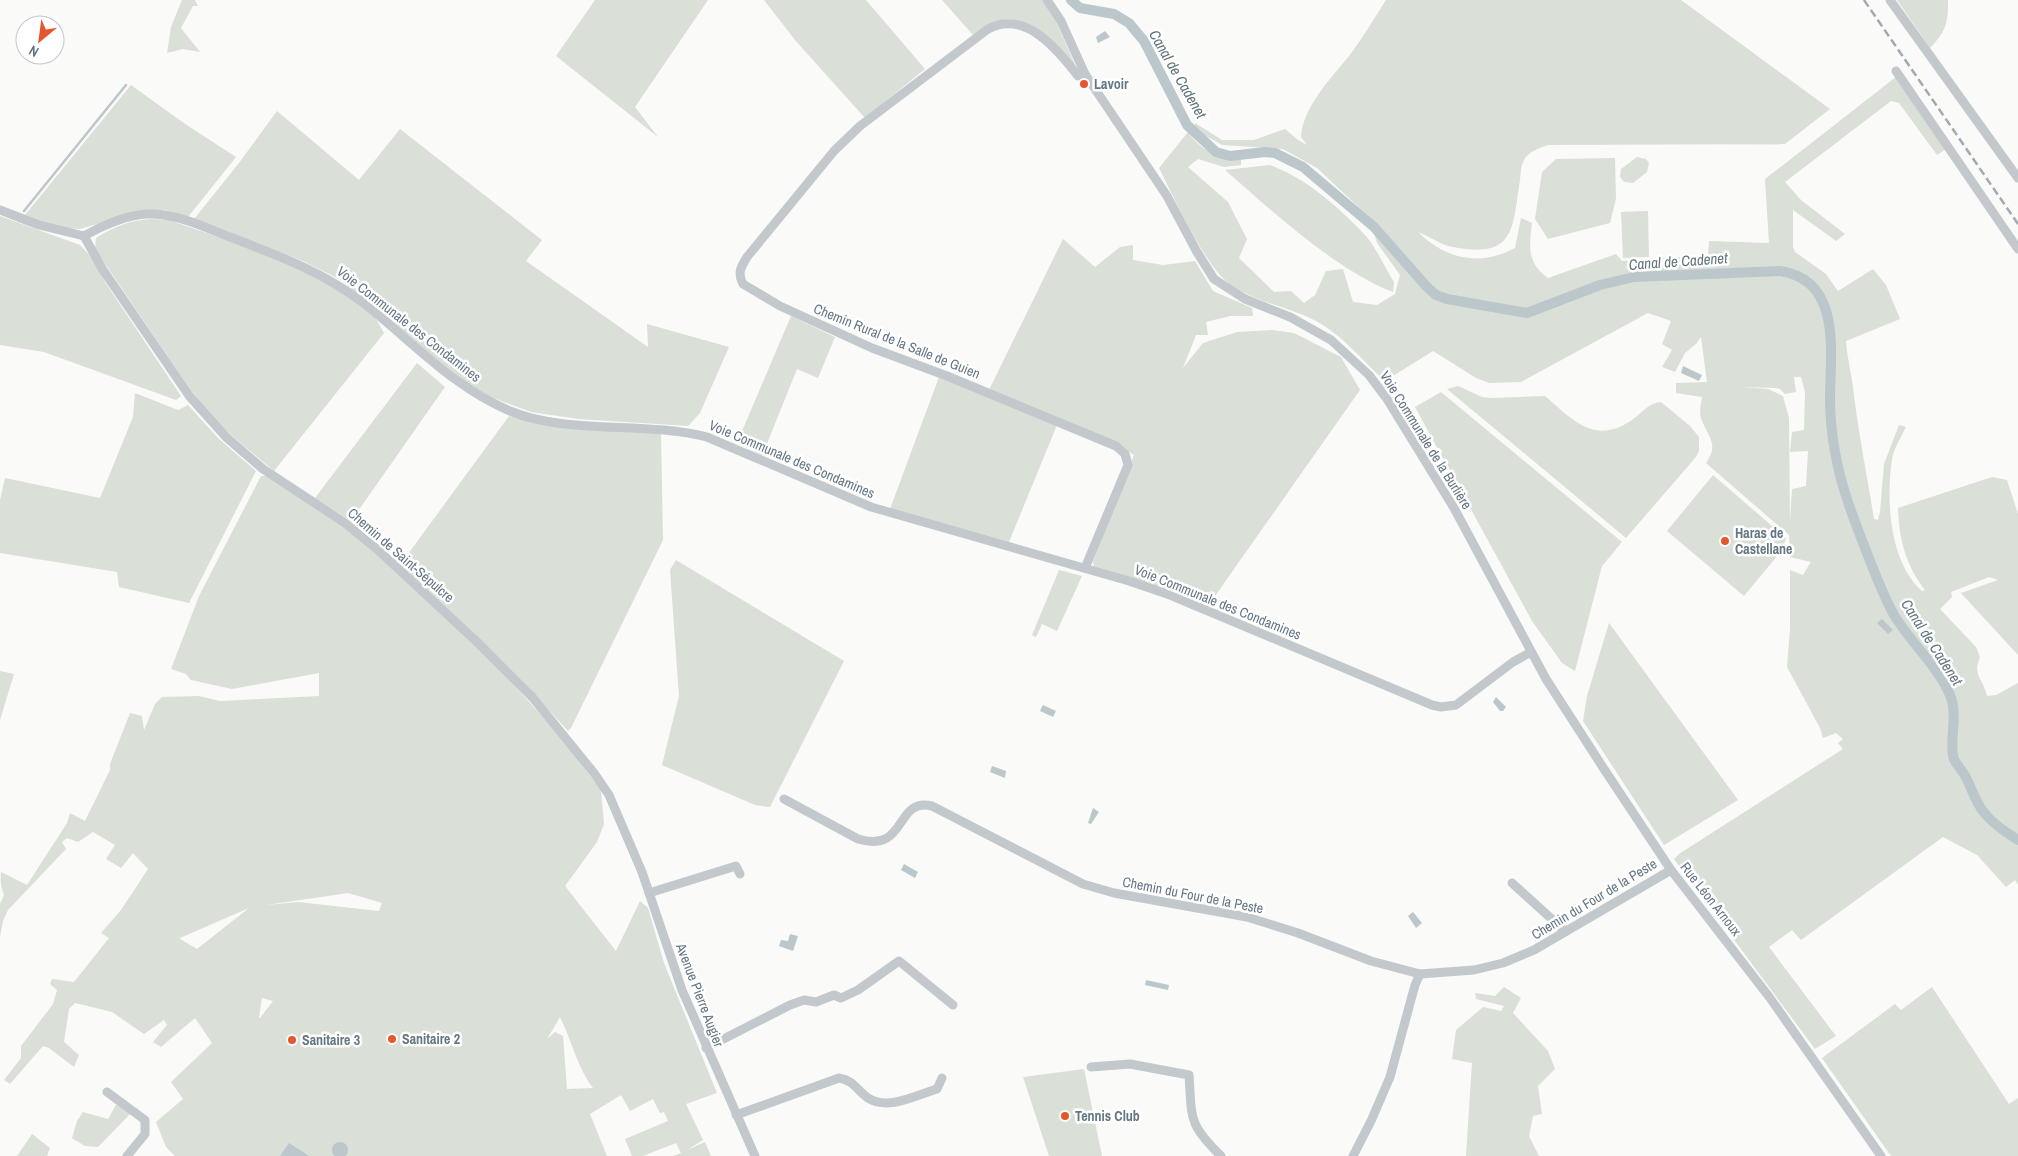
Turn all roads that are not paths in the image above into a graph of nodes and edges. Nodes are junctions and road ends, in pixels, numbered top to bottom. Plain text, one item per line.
1 (1047, 0) edge
2 (1890, 0) edge
3 (1896, 71) dead end
4 (1085, 74) junction
5 (2018, 178) edge
6 (0, 210) edge
7 (84, 236) junction
8 (2018, 249) edge
9 (1086, 568) junction
10 (1531, 652) junction
11 (784, 799) dead end
12 (628, 841) joint
13 (1671, 870) junction
14 (740, 874) dead end
15 (1512, 883) dead end
16 (649, 893) junction
17 (1565, 931) junction
18 (1420, 974) junction
19 (953, 1005) dead end
20 (706, 1048) junction
21 (1090, 1067) dead end
22 (942, 1078) dead end
23 (107, 1092) dead end
24 (736, 1115) junction
25 (127, 1156) edge
26 (755, 1156) edge
27 (1221, 1156) edge
28 (1353, 1156) edge
29 (1881, 1156) edge

1 - 4 street, Voie Communale de la Burlière
2 - 5 street
3 - 8 street
4 - 9 street, Chemin Rural de la Salle de Guien
4 - 10 street, Voie Communale de la Burlière
6 - 7 street
7 - 9 street, Voie Communale des Condamines
7 - 12 street, Chemin de Saint-Sépulcre
9 - 10 street, Voie Communale des Condamines
10 - 13 street, Rue Léon Arnoux
11 - 18 street, Chemin du Four de la Peste
12 - 16 street, Avenue Pierre Augier
13 - 17 street, Chemin du Four de la Peste
13 - 29 street, Rue Léon Arnoux
14 - 16 street
15 - 17 street
16 - 20 street, Avenue Pierre Augier
17 - 18 street, Chemin du Four de la Peste
18 - 28 street
19 - 20 street
20 - 24 street, Avenue Pierre Augier
21 - 27 street
22 - 24 street
23 - 25 street
24 - 26 street, Avenue Pierre Augier

